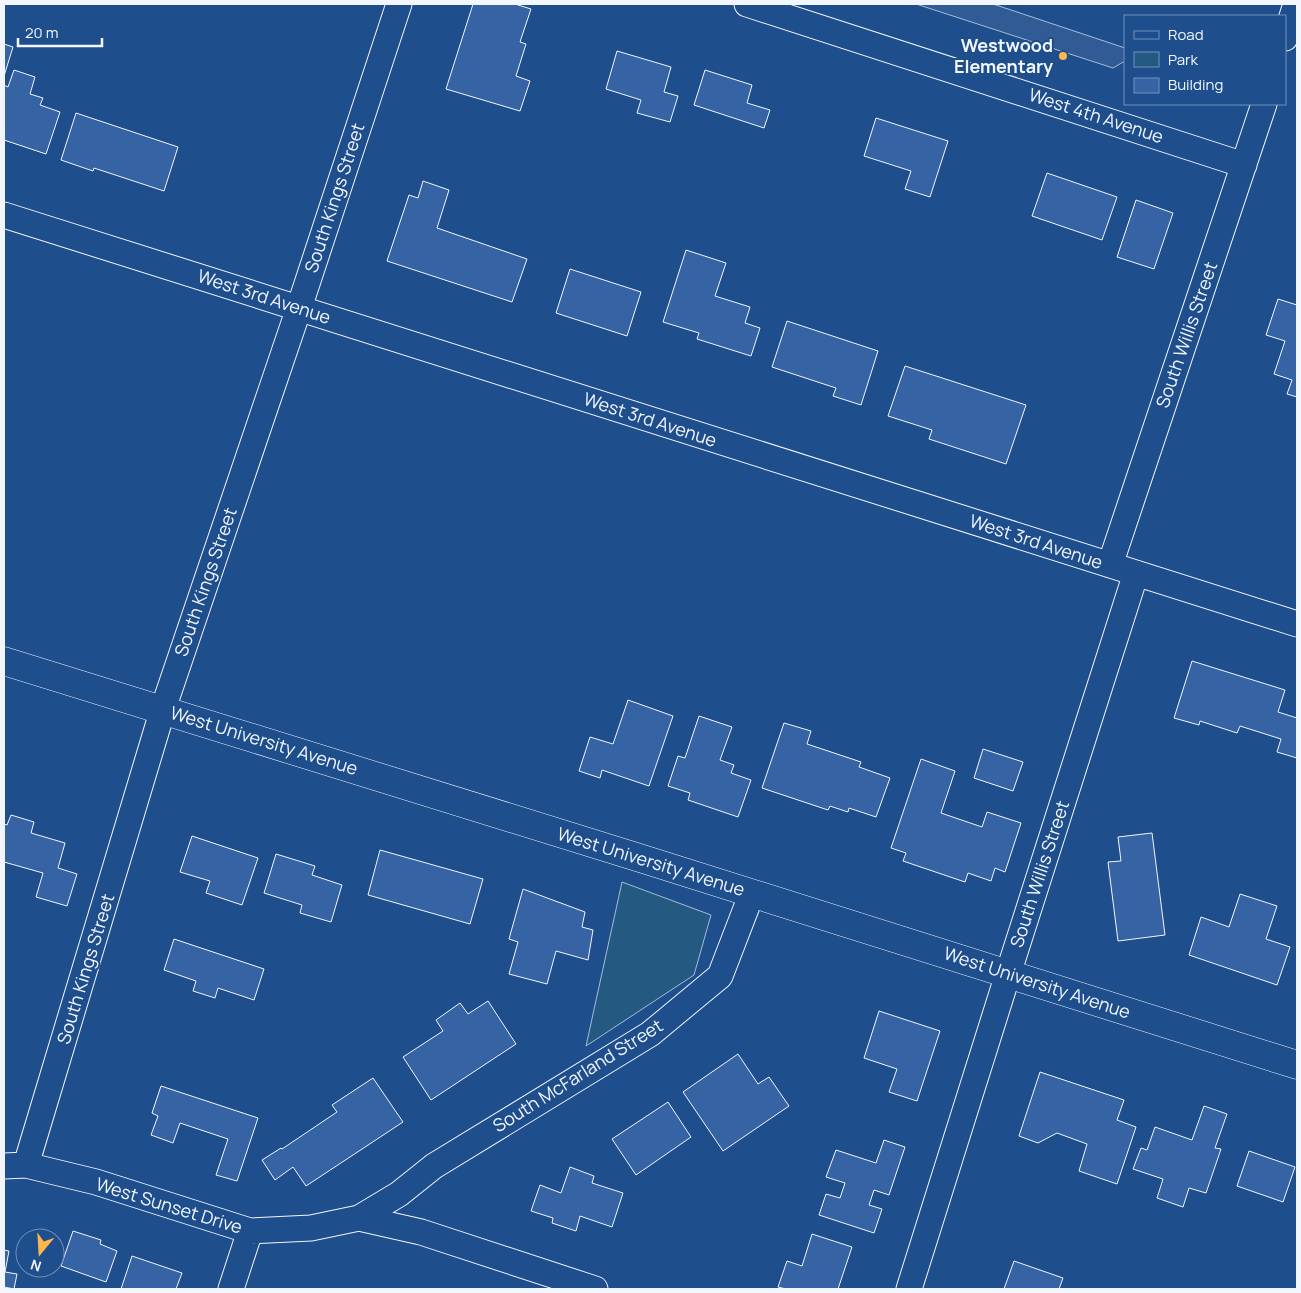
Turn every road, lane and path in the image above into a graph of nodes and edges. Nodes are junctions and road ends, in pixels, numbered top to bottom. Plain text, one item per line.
1 (399, 4) edge
2 (747, 4) edge
3 (1296, 4) edge
4 (1286, 35) edge
5 (1264, 105) edge
6 (1244, 164) junction
7 (4, 215) edge
8 (299, 308) junction
9 (1110, 565) junction
10 (1136, 574) junction
11 (1297, 624) edge
12 (4, 661) edge
13 (163, 709) junction
14 (752, 893) junction
15 (1008, 974) junction
16 (1297, 1065) edge
17 (15, 1166) edge
18 (359, 1218) junction
19 (250, 1231) junction
20 (231, 1289) edge
21 (595, 1289) edge
22 (909, 1289) edge

1 - 8 street, South Kings Street
2 - 6 street, West 4th Avenue
3 - 4 street
5 - 6 street, South Willis Street
6 - 9 street, South Willis Street
7 - 8 street, West 3rd Avenue
8 - 9 street, West 3rd Avenue
8 - 13 street, South Kings Street
9 - 10 street, West 3rd Avenue
10 - 11 street, West 3rd Avenue
10 - 15 street, South Willis Street
12 - 13 street, West University Avenue
13 - 14 street, West University Avenue
13 - 17 street, South Kings Street
14 - 15 street, West University Avenue
14 - 18 street, South McFarland Street
15 - 16 street, West University Avenue
15 - 22 street, South Willis Street
17 - 19 street, West Sunset Drive
18 - 19 street, West Sunset Drive
18 - 21 street, West Sunset Drive
19 - 20 street

